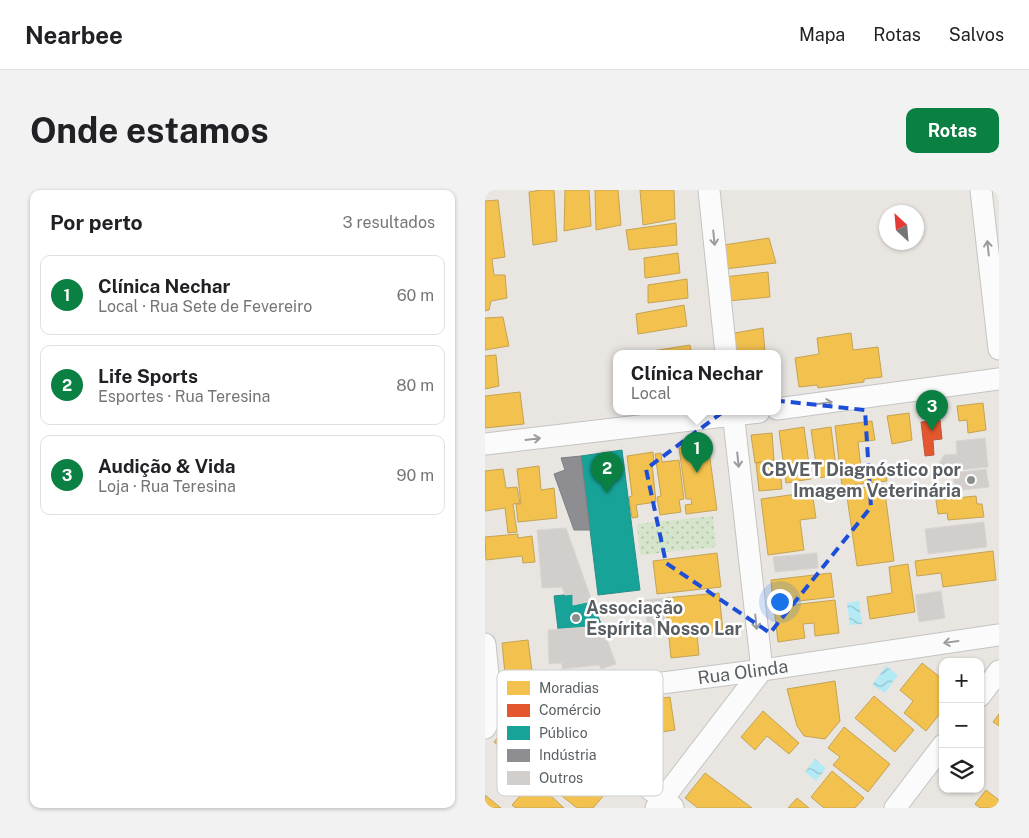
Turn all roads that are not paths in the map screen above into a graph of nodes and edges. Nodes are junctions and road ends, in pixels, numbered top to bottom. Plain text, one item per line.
1 (709, 190) edge
2 (981, 190) edge
3 (999, 349) edge
4 (726, 350) edge
5 (999, 379) edge
6 (781, 408) edge
7 (725, 415) edge
8 (733, 415) edge
9 (485, 444) edge
10 (999, 635) edge
11 (485, 644) edge
12 (762, 670) junction
13 (999, 671) edge
14 (663, 683) edge
15 (984, 691) edge
16 (488, 705) edge
17 (485, 728) edge
18 (941, 748) edge
19 (653, 796) edge
20 (664, 805) edge
21 (895, 808) edge

1 -> 4 street
3 -> 2 street
6 -> 5 street
9 -> 7 street
8 -> 12 street
10 -> 12 street, Rua Olinda
11 - 16 street
12 - 14 street, Rua Olinda
12 - 20 street
13 - 15 street
16 - 17 street
18 - 21 street
19 - 20 street

